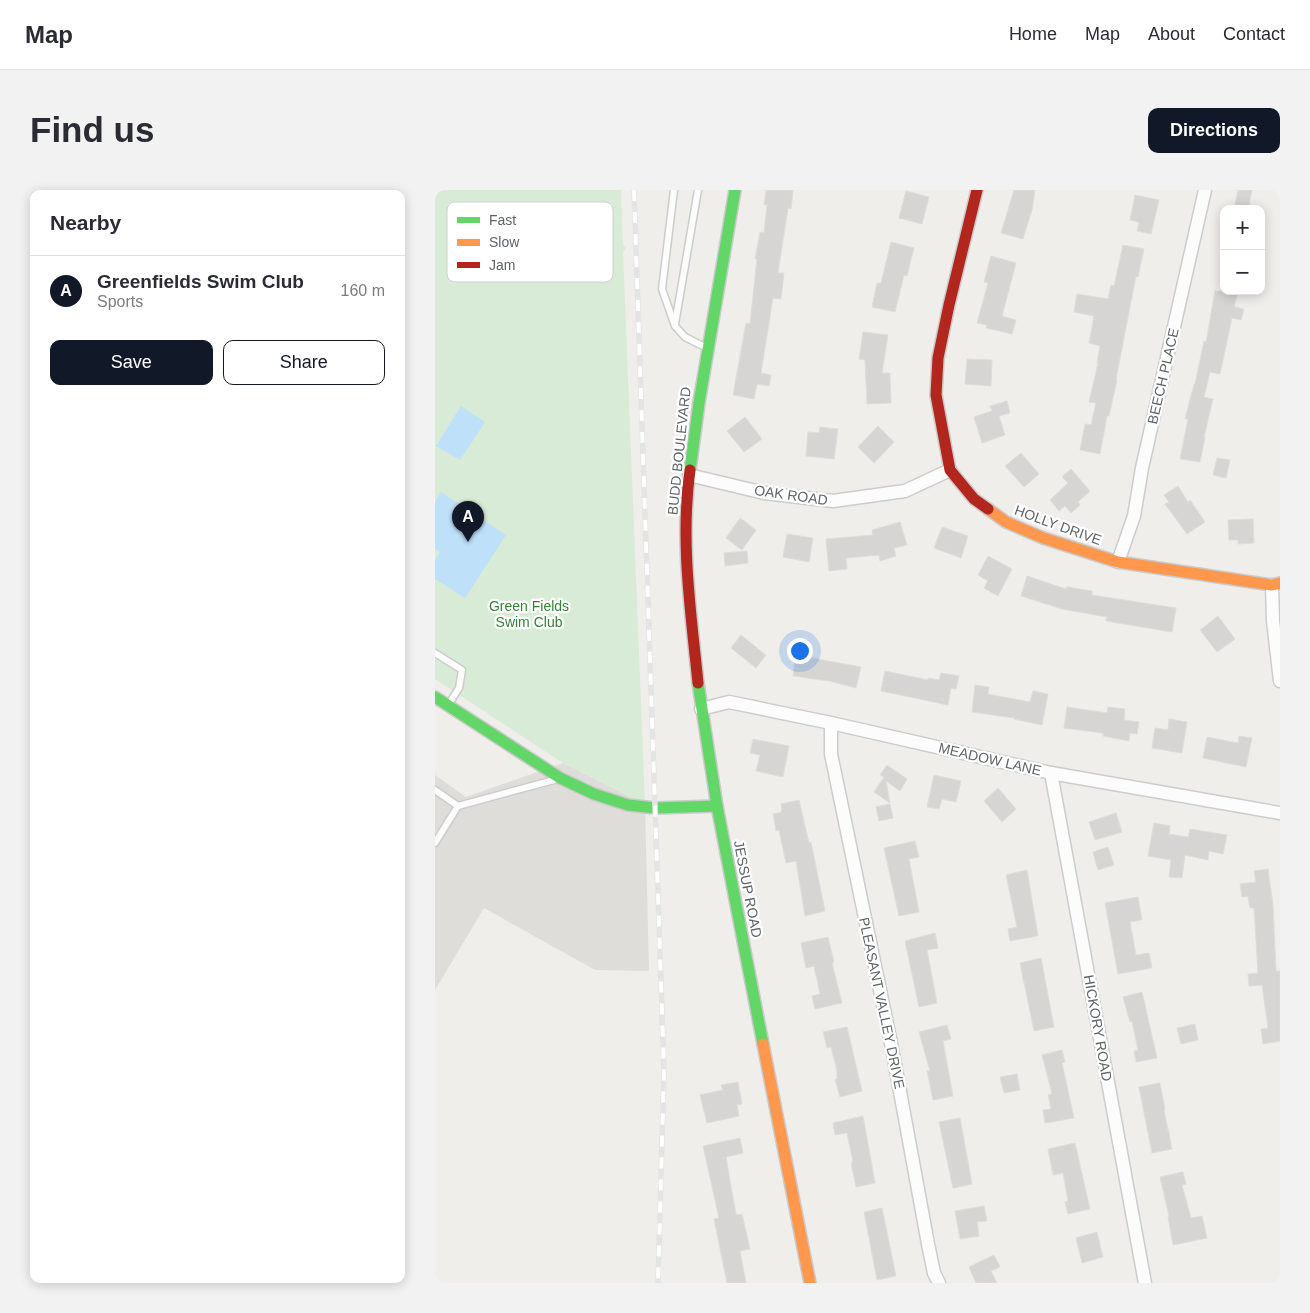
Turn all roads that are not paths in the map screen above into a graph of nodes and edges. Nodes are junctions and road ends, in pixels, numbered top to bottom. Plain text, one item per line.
1 (674, 190) edge
2 (698, 190) edge
3 (735, 190) edge
4 (977, 190) edge
5 (1205, 190) edge
6 (675, 326) junction
7 (708, 349) junction
8 (949, 470) junction
9 (689, 475) junction
10 (1118, 562) junction
11 (1276, 584) edge
12 (435, 653) edge
13 (1280, 681) edge
14 (435, 697) edge
15 (448, 705) junction
16 (701, 709) junction
17 (831, 722) junction
18 (1051, 773) junction
19 (560, 778) junction
20 (435, 790) edge
21 (458, 806) junction
22 (717, 806) junction
23 (1280, 813) edge
24 (435, 843) edge
25 (810, 1283) edge
26 (939, 1283) edge
27 (1145, 1283) edge

1 - 6 lane
2 - 6 lane
3 - 7 street, BUDD BOULEVARD
4 - 8 street
5 - 10 street, BEECH PLACE
6 - 7 lane
7 - 9 street, BUDD BOULEVARD
8 - 9 street, OAK ROAD
8 - 10 street, HOLLY DRIVE
9 - 16 street, BUDD BOULEVARD
10 - 11 street, HOLLY DRIVE
11 - 13 street
12 - 15 lane
14 - 15 street
15 - 19 street
16 - 17 street, MEADOW LANE
16 - 22 street, BUDD BOULEVARD
17 - 18 street, MEADOW LANE
17 - 26 street, PLEASANT VALLEY DRIVE
18 - 23 street, MEADOW LANE
18 - 27 street, HICKORY ROAD
19 - 21 lane
19 - 22 street
20 - 21 lane
21 - 24 lane
22 - 25 street, JESSUP ROAD

